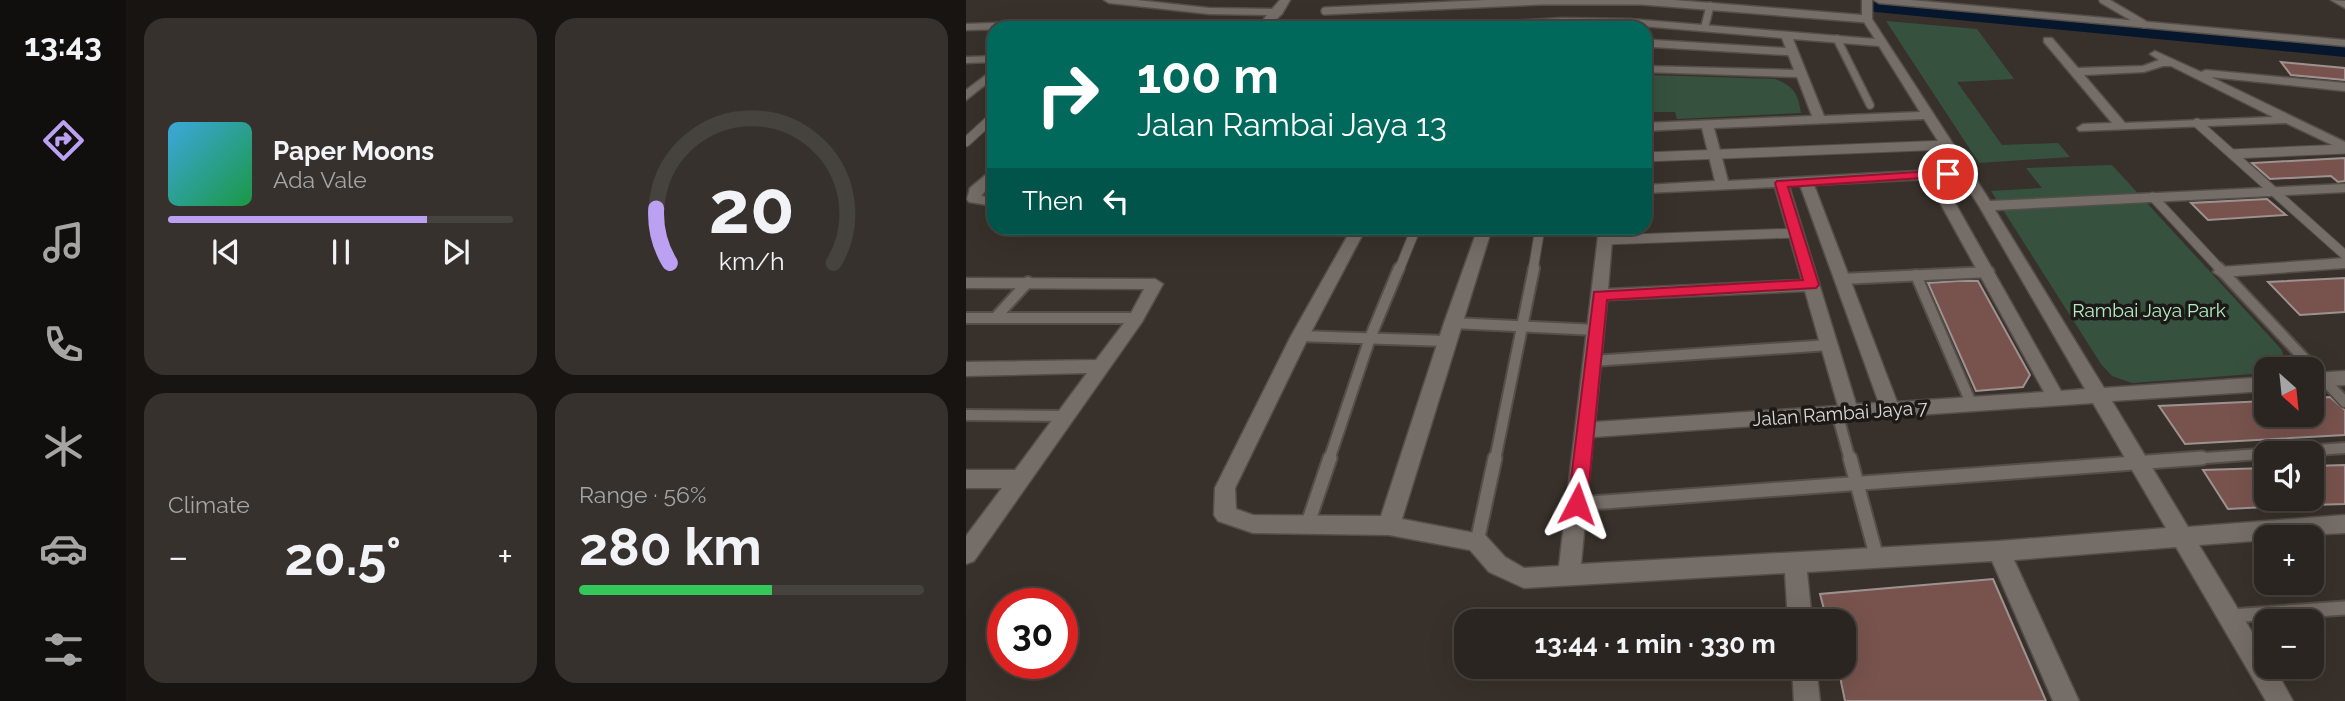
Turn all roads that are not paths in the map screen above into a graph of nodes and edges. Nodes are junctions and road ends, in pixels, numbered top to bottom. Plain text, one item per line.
1 (1110, 0) edge
2 (1880, 0) edge
3 (2018, 0) edge
4 (2103, 0) edge
5 (2336, 0) edge
6 (1937, 3) edge
7 (2345, 5) edge
8 (1710, 6) junction
9 (1281, 7) edge
10 (1866, 9) edge
11 (1325, 11) dead end
12 (2036, 15) junction
13 (1268, 21) edge
14 (2144, 24) junction
15 (1652, 25) edge
16 (1705, 26) junction
17 (966, 27) edge
18 (987, 27) edge
19 (1785, 33) junction
20 (1837, 38) junction
21 (2048, 40) dead end
22 (1652, 43) edge
23 (1882, 43) junction
24 (2345, 43) edge
25 (1793, 52) junction
26 (2155, 54) dead end
27 (987, 59) edge
28 (966, 60) edge
29 (2176, 64) junction
30 (1652, 69) edge
31 (2075, 72) junction
32 (2194, 72) junction
33 (1801, 74) junction
34 (987, 78) edge
35 (2345, 87) edge
36 (966, 96) edge
37 (1871, 105) dead end
38 (1928, 115) junction
39 (1820, 120) junction
40 (2286, 120) junction
41 (987, 122) edge
42 (2197, 123) junction
43 (1707, 124) junction
44 (2121, 126) junction
45 (1652, 127) edge
46 (2083, 128) dead end
47 (966, 142) edge
48 (1947, 145) junction
49 (2345, 148) edge
50 (1713, 154) junction
51 (2232, 154) junction
52 (1652, 157) edge
53 (1965, 173) junction
54 (1932, 175) junction
55 (987, 179) edge
56 (1781, 183) junction
57 (1806, 183) junction
58 (1723, 186) junction
59 (2345, 188) edge
60 (1652, 189) edge
61 (2273, 191) junction
62 (2153, 197) junction
63 (987, 201) edge
64 (1986, 206) junction
65 (1796, 233) junction
66 (1652, 234) edge
67 (1355, 235) edge
68 (1413, 235) edge
69 (1483, 235) edge
70 (1539, 235) edge
71 (1605, 235) edge
72 (2345, 255) edge
73 (2345, 263) edge
74 (1989, 272) junction
75 (2221, 272) junction
76 (1916, 275) junction
77 (1841, 279) junction
78 (1028, 282) junction
79 (966, 283) edge
80 (1811, 285) junction
81 (1600, 295) junction
82 (996, 317) junction
83 (966, 318) edge
84 (1136, 318) junction
85 (1524, 327) junction
86 (1597, 330) junction
87 (1449, 332) junction
88 (1300, 335) junction
89 (1370, 338) junction
90 (1829, 345) junction
91 (2297, 357) edge
92 (1593, 361) junction
93 (1101, 366) junction
94 (966, 369) edge
95 (2345, 378) edge
96 (2324, 380) edge
97 (2254, 385) edge
98 (2324, 385) edge
99 (2097, 393) junction
100 (2056, 396) junction
101 (2345, 402) edge
102 (1971, 403) junction
103 (1891, 410) junction
104 (1843, 412) junction
105 (966, 415) edge
106 (1065, 416) junction
107 (1583, 430) junction
108 (2345, 448) edge
109 (2140, 462) junction
110 (966, 479) edge
111 (1020, 479) junction
112 (1856, 482) junction
113 (1577, 504) junction
114 (2345, 524) edge
115 (1307, 526) junction
116 (1390, 526) junction
117 (2182, 536) junction
118 (1477, 542) junction
119 (969, 545) edge
120 (1999, 551) junction
121 (1877, 558) junction
122 (1795, 563) junction
123 (1569, 576) junction
124 (2345, 608) edge
125 (1799, 609) edge
126 (2230, 616) junction
127 (1805, 679) edge
128 (1807, 701) edge
129 (2066, 701) edge
130 (2280, 701) edge

1 - 9 street
2 - 6 street
3 - 12 street
4 - 14 lane
5 - 7 street
6 - 12 street
8 - 10 lane
8 - 11 lane
8 - 16 lane
9 - 13 street
10 - 23 street
12 - 14 street
14 - 24 street
15 - 16 street
16 - 19 street
17 - 18 street
19 - 20 street
19 - 25 street
20 - 23 street
20 - 37 lane
21 - 31 street
22 - 25 lane
23 - 38 street
25 - 33 street
26 - 29 street
27 - 28 street
29 - 31 street
29 - 32 street
30 - 33 street
31 - 44 street
32 - 35 street
32 - 40 street
33 - 39 street
34 - 36 street
38 - 39 street
38 - 48 street
39 - 43 street
40 - 42 street
40 - 49 street
41 - 47 lane
42 - 44 street
42 - 51 lane
43 - 45 street
43 - 50 street
44 - 46 street
48 - 50 lane
48 - 53 street
49 - 51 lane
50 - 52 lane
50 - 58 street
51 - 61 lane
53 - 54 street
53 - 64 street
54 - 57 street
54 - 74 street
55 - 63 street
56 - 57 street
56 - 58 street
56 - 65 street
57 - 77 street
58 - 60 street
59 - 61 street
61 - 62 street
61 - 72 lane
62 - 64 street
62 - 75 lane
64 - 99 street
65 - 66 lane
65 - 80 street
67 - 88 street
68 - 89 lane
69 - 87 street
70 - 85 lane
71 - 81 street
73 - 75 street
74 - 76 lane
74 - 100 street
75 - 91 lane
76 - 77 lane
76 - 102 lane
77 - 103 street
78 - 79 street
78 - 82 lane
78 - 84 street
80 - 81 street
80 - 90 street
81 - 86 street
82 - 83 lane
82 - 84 lane
84 - 93 street
85 - 86 lane
85 - 87 lane
85 - 118 lane
86 - 92 street
87 - 89 lane
87 - 116 street
88 - 89 lane
88 - 115 street
89 - 115 lane
90 - 92 lane
90 - 104 street
92 - 107 street
93 - 94 street
93 - 106 street
95 - 96 street
97 - 99 street, Jalan Rambai Jaya 7
98 - 101 lane
99 - 100 street, Jalan Rambai Jaya 7
99 - 109 street
100 - 102 street, Jalan Rambai Jaya 7
102 - 103 street, Jalan Rambai Jaya 7
103 - 104 street, Jalan Rambai Jaya 7
104 - 107 street, Jalan Rambai Jaya 7
104 - 112 lane
105 - 106 lane
106 - 111 street
107 - 113 street
108 - 109 lane
109 - 112 lane
109 - 117 street
110 - 111 street
111 - 119 street
112 - 113 lane
112 - 121 lane
113 - 123 street
114 - 117 street
115 - 116 street
116 - 118 street
117 - 120 street
117 - 126 street
118 - 123 street
120 - 121 street
120 - 129 street
121 - 122 street
122 - 123 street
122 - 125 street
124 - 126 lane
126 - 130 street
127 - 128 street

